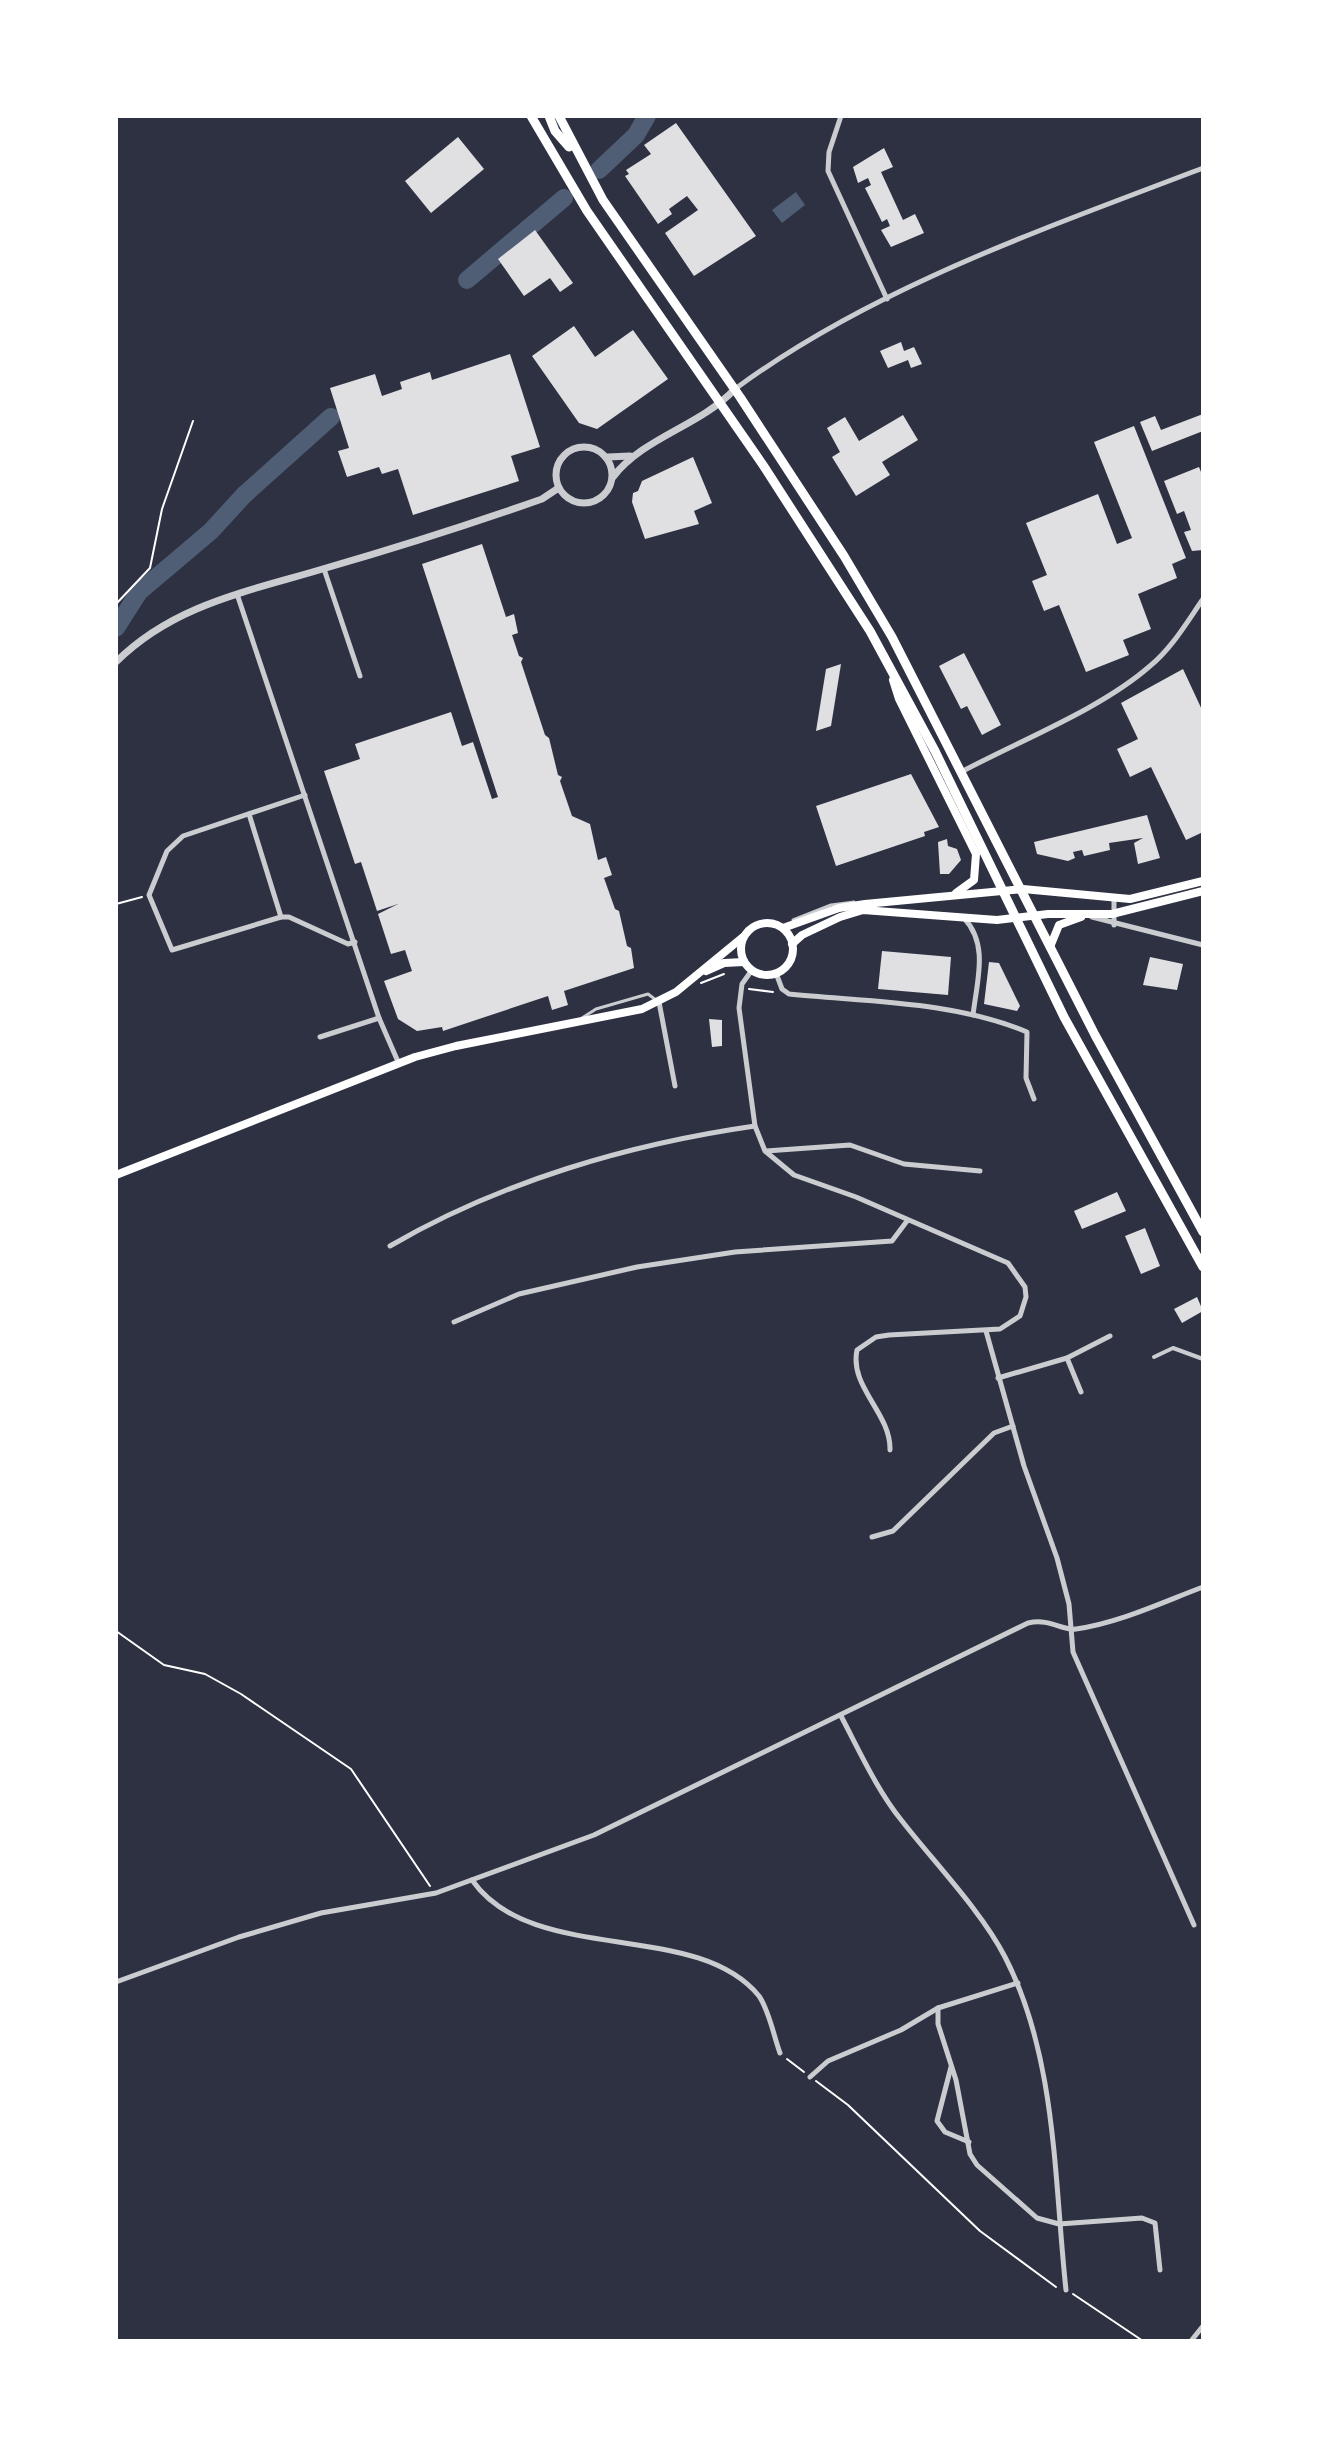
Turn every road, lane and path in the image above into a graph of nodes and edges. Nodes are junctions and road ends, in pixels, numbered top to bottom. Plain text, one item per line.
1 (531, 116) edge
2 (549, 116) edge
3 (559, 116) edge
4 (841, 116) edge
5 (577, 156) junction
6 (1203, 168) edge
7 (887, 299) junction
8 (734, 390) junction
9 (720, 404) junction
10 (193, 421) dead end
11 (630, 456) junction
12 (608, 457) junction
13 (613, 477) junction
14 (557, 489) junction
15 (324, 569) junction
16 (237, 593) junction
17 (1203, 599) edge
18 (116, 604) edge
19 (116, 662) edge
20 (888, 663) junction
21 (360, 676) dead end
22 (963, 771) junction
23 (305, 795) junction
24 (249, 814) junction
25 (974, 841) junction
26 (1203, 881) edge
27 (1023, 889) junction
28 (1003, 890) junction
29 (1203, 891) edge
30 (149, 895) junction
31 (948, 897) junction
32 (1114, 898) junction
33 (116, 904) edge
34 (1112, 914) junction
35 (1035, 915) junction
36 (1088, 915) junction
37 (281, 917) junction
38 (963, 917) junction
39 (1015, 919) junction
40 (1114, 925) junction
41 (781, 927) junction
42 (743, 937) junction
43 (355, 942) junction
44 (792, 944) junction
45 (1203, 945) edge
46 (1050, 947) junction
47 (748, 966) junction
48 (728, 972) dead end
49 (701, 973) junction
50 (776, 973) junction
51 (732, 976) dead end
52 (749, 989) dead end
53 (782, 989) junction
54 (659, 1002) junction
55 (973, 1015) junction
56 (379, 1018) junction
57 (570, 1025) junction
58 (320, 1037) dead end
59 (399, 1064) junction
60 (675, 1086) dead end
61 (1034, 1099) dead end
62 (755, 1126) junction
63 (765, 1151) junction
64 (980, 1171) dead end
65 (116, 1175) edge
66 (907, 1221) junction
67 (1203, 1232) edge
68 (390, 1246) dead end
69 (1203, 1267) edge
70 (454, 1322) dead end
71 (986, 1331) junction
72 (1110, 1336) dead end
73 (1154, 1357) dead end
74 (1067, 1358) junction
75 (1203, 1359) edge
76 (998, 1378) junction
77 (1081, 1392) dead end
78 (1013, 1426) junction
79 (890, 1450) dead end
80 (872, 1537) dead end
81 (1203, 1587) edge
82 (1070, 1630) junction
83 (116, 1631) edge
84 (841, 1716) junction
85 (472, 1880) junction
86 (436, 1893) junction
87 (1194, 1925) dead end
88 (116, 1982) edge
89 (1018, 1983) junction
90 (938, 2008) junction
91 (780, 2053) joint
92 (952, 2066) junction
93 (810, 2077) junction
94 (969, 2142) junction
95 (1059, 2224) junction
96 (1160, 2270) dead end
97 (1066, 2290) junction
98 (1203, 2326) edge
99 (1143, 2341) edge
100 (1191, 2341) edge

1 - 9 main road
2 - 5 main road
3 - 5 main road
4 - 7 street
5 - 8 main road
6 - 7 street
7 - 8 street
8 - 9 street
8 - 22 main road
9 - 11 street
9 - 20 main road
10 - 18 path
11 - 12 street
11 - 13 street
12 - 13 street
12 - 14 street
13 - 14 street
14 - 15 street
15 - 16 street
15 - 21 street
16 - 19 street
16 - 23 street
17 - 22 street
20 - 25 main road
20 - 25 main road
22 - 27 main road
23 - 24 street
23 - 43 street
24 - 30 street
24 - 37 street
25 - 28 main road
25 - 31 main road
26 - 32 main road
27 - 28 main road
27 - 32 main road
27 - 35 main road
28 - 31 main road
28 - 39 main road
29 - 34 main road
30 - 33 path
30 - 37 street
31 - 41 main road
32 - 34 street
34 - 36 main road
34 - 40 street
35 - 36 main road
35 - 39 main road
35 - 46 main road
36 - 40 street
36 - 46 main road
37 - 43 street
38 - 39 main road
38 - 44 main road
38 - 55 street
39 - 69 main road
40 - 45 street
41 - 42 main road
41 - 44 main road
42 - 47 main road
42 - 49 main road
43 - 56 street
44 - 50 main road
46 - 67 main road
47 - 49 main road
47 - 50 main road
47 - 62 street
48 - 51 path
49 - 54 main road
50 - 53 street
52 - 53 path
53 - 55 street
54 - 57 main road
54 - 57 lane
54 - 60 street
55 - 61 street
56 - 58 street
56 - 59 street
57 - 59 main road
59 - 65 main road
62 - 63 street
62 - 68 street
63 - 64 street
63 - 66 street
66 - 70 street
66 - 71 street
71 - 76 street
71 - 79 street
72 - 74 street
73 - 75 street
74 - 76 street
74 - 77 street
76 - 78 street
78 - 80 street
78 - 82 street
81 - 82 street
82 - 84 street
82 - 87 street
83 - 86 path
84 - 85 street
84 - 89 street
85 - 86 street
85 - 91 street
86 - 88 street
89 - 90 street
89 - 95 street
90 - 92 street
90 - 93 street
91 - 93 path
92 - 94 street
92 - 94 street
93 - 97 path
94 - 95 street
95 - 96 street
95 - 97 street
97 - 99 path
98 - 100 street

